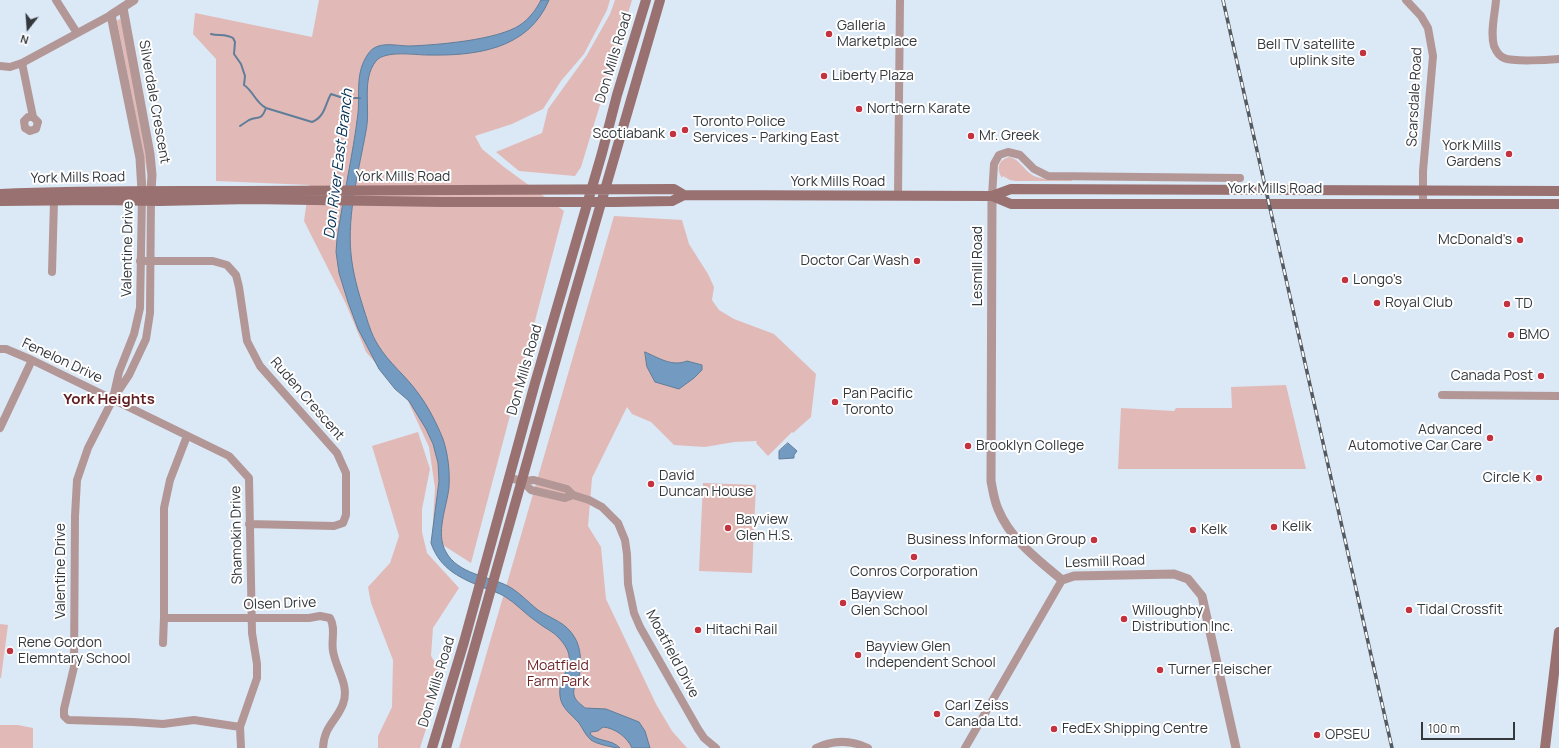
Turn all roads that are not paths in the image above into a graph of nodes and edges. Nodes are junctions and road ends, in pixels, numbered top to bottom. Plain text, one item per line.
1 (56, 0) edge
2 (134, 0) edge
3 (646, 0) edge
4 (660, 0) edge
5 (900, 0) edge
6 (1406, 0) edge
7 (1496, 0) edge
8 (123, 8) junction
9 (643, 13) junction
10 (111, 15) junction
11 (656, 16) junction
12 (77, 33) junction
13 (1559, 59) edge
14 (22, 63) junction
15 (0, 66) edge
16 (623, 79) junction
17 (636, 85) junction
18 (33, 117) dead end
19 (1240, 178) dead end
20 (592, 190) junction
21 (605, 190) junction
22 (1422, 190) junction
23 (1559, 191) edge
24 (0, 194) edge
25 (684, 195) junction
26 (146, 196) junction
27 (303, 196) junction
28 (898, 196) junction
29 (992, 196) junction
30 (0, 201) edge
31 (54, 201) junction
32 (588, 202) junction
33 (601, 202) junction
34 (1423, 203) junction
35 (1559, 204) edge
36 (140, 261) junction
37 (150, 261) junction
38 (52, 272) dead end
39 (0, 349) edge
40 (32, 360) junction
41 (1442, 395) dead end
42 (1559, 396) edge
43 (113, 399) junction
44 (0, 428) edge
45 (187, 436) junction
46 (510, 478) junction
47 (522, 481) junction
48 (249, 524) junction
49 (1062, 580) junction
50 (164, 618) junction
51 (252, 619) junction
52 (1559, 632) edge
53 (163, 643) dead end
54 (240, 727) junction
55 (240, 748) edge
56 (323, 748) edge
57 (432, 748) edge
58 (446, 748) edge
59 (716, 748) edge
60 (816, 748) edge
61 (868, 748) edge
62 (965, 748) edge
63 (1236, 748) edge
64 (1545, 748) edge

1 - 12 street
2 - 8 street
3 - 9 main road, Don Mills Road
4 - 11 main road, Don Mills Road
5 - 28 street
6 - 22 street, Scarsdale Road
7 - 13 street
8 - 10 street
8 - 26 street, Silverdale Crescent
9 - 11 main road
9 - 16 main road, Don Mills Road
10 - 12 street
10 - 26 street, Silverdale Crescent
11 - 17 main road, Don Mills Road
12 - 14 street
14 - 15 street
14 - 18 street
16 - 17 main road
16 - 20 main road, Don Mills Road
17 - 21 main road, Don Mills Road
19 - 29 street, York Mills Road
20 - 21 main road, York Mills Road
20 - 27 main road, York Mills Road
20 - 32 main road, Don Mills Road
21 - 25 main road, York Mills Road
21 - 33 main road, Don Mills Road
22 - 23 main road, York Mills Road
22 - 29 main road, York Mills Road
22 - 34 street, Scarsdale Road
24 - 26 main road, York Mills Road
25 - 28 main road, York Mills Road
25 - 33 main road, York Mills Road
26 - 27 main road, York Mills Road
26 - 31 main road, York Mills Road
26 - 36 street, Valentine Drive
26 - 37 street, Valentine Drive
27 - 32 main road, York Mills Road
28 - 29 main road, York Mills Road
29 - 34 main road, York Mills Road
29 - 49 street, Lesmill Road
30 - 31 main road, York Mills Road
31 - 38 street
32 - 33 main road, York Mills Road
32 - 46 main road, Don Mills Road
33 - 47 main road, Don Mills Road
34 - 35 main road, York Mills Road
36 - 37 street, Ruden Crescent
36 - 43 street, Valentine Drive
37 - 43 street, Valentine Drive
37 - 48 street, Ruden Crescent
39 - 40 street, Fenelon Drive
40 - 43 street, Fenelon Drive
40 - 44 street
41 - 42 street
43 - 45 street, Shamokin Drive
43 - 54 street, Valentine Drive
45 - 48 street, Shamokin Drive
45 - 50 street
46 - 47 street, Moatfield Drive
46 - 57 main road, Don Mills Road
47 - 58 main road, Don Mills Road
47 - 59 street, Moatfield Drive
48 - 51 street, Shamokin Drive
49 - 62 street
49 - 63 street, Lesmill Road
50 - 51 street, Olsen Drive
50 - 53 street
51 - 54 street, Shamokin Drive
51 - 56 street, Olsen Drive
52 - 64 main road
54 - 55 street, Shamokin Drive
60 - 61 street

